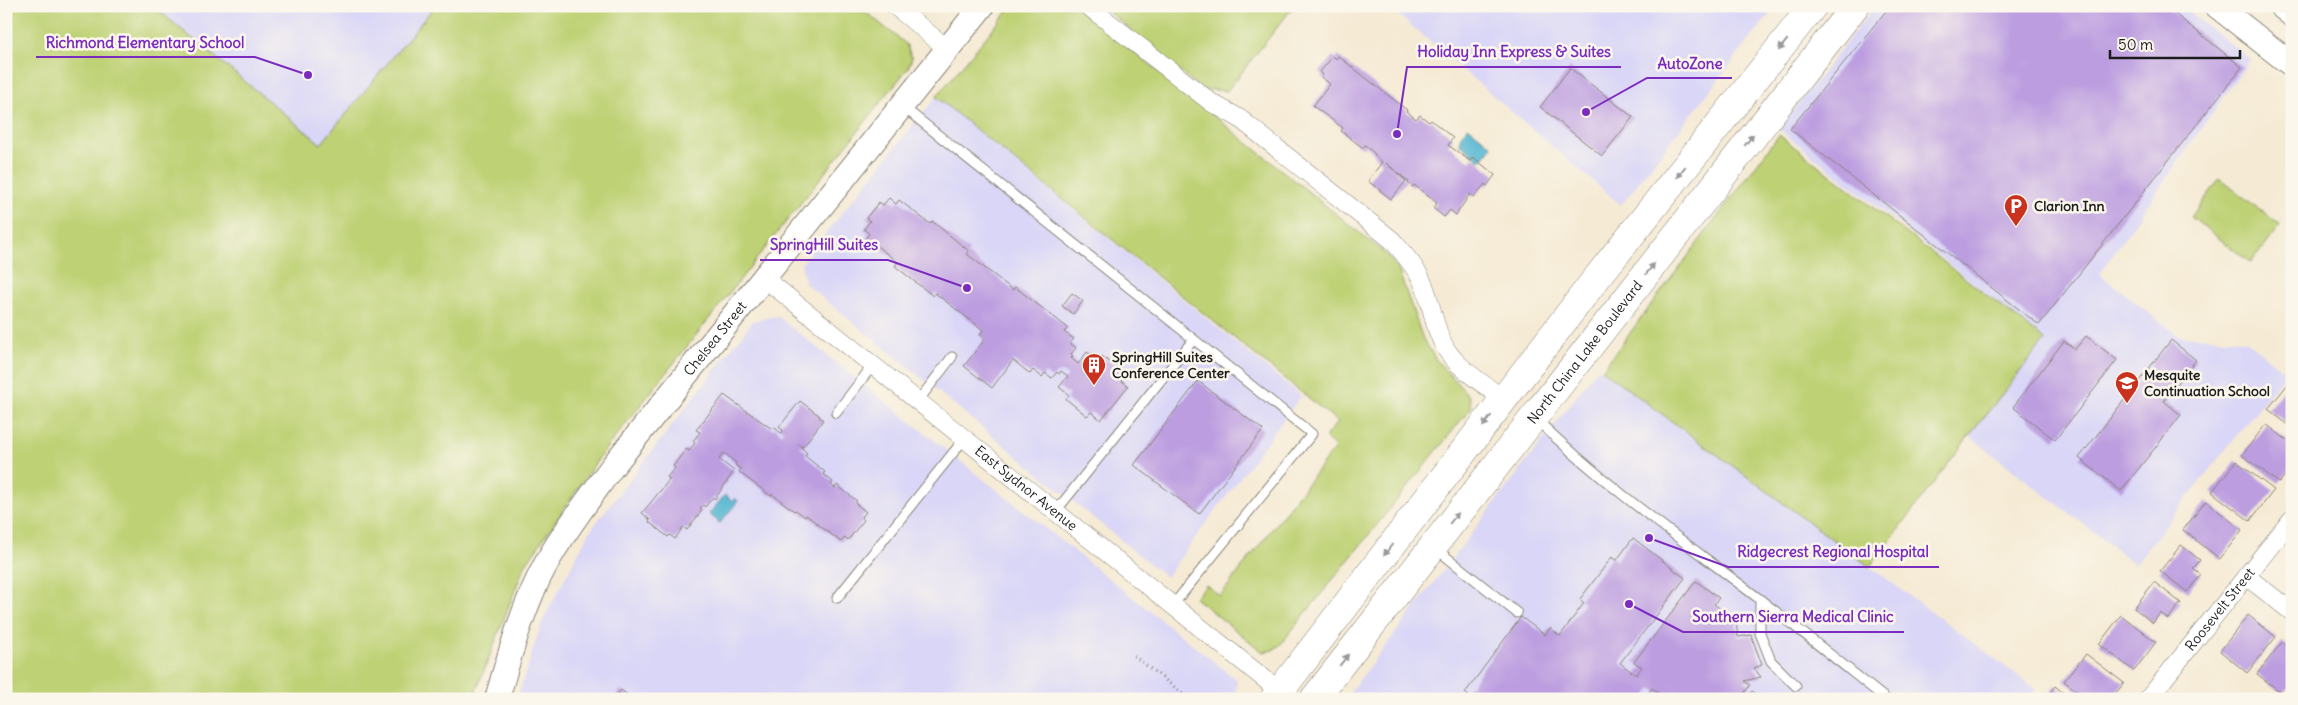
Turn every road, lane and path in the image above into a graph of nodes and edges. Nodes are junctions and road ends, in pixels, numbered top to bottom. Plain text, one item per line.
1 (895, 6) edge
2 (982, 6) edge
3 (1088, 6) edge
4 (1813, 6) edge
5 (1855, 6) edge
6 (2217, 6) edge
7 (2281, 6) edge
8 (2292, 14) edge
9 (949, 50) junction
10 (2292, 65) edge
11 (902, 106) junction
12 (764, 278) junction
13 (1592, 284) junction
14 (1193, 340) junction
15 (952, 357) dead end
16 (873, 365) junction
17 (1504, 400) junction
18 (918, 401) junction
19 (836, 413) dead end
20 (1534, 418) junction
21 (965, 438) junction
22 (1056, 511) junction
23 (2292, 519) edge
24 (1432, 545) junction
25 (2246, 576) junction
26 (837, 598) dead end
27 (1760, 600) junction
28 (1173, 605) junction
29 (2292, 612) edge
30 (1518, 613) dead end
31 (1134, 656) dead end
32 (1796, 686) dead end
33 (1281, 696) edge
34 (497, 699) edge
35 (1190, 699) edge
36 (1314, 699) edge
37 (1886, 699) edge
38 (2148, 699) edge

1 - 9 street
2 - 9 street, Chelsea Street
3 - 17 street
4 -> 13 main road
20 -> 5 main road, North China Lake Boulevard
6 - 10 street
7 - 8 street
9 - 11 street, Chelsea Street
11 - 12 street, Chelsea Street
11 - 14 lane
12 - 16 street, East Sydnor Avenue
12 - 34 street, Chelsea Street
13 - 17 main road
13 - 20 main road
14 - 22 lane
14 - 28 lane
15 - 18 lane
16 - 18 street, East Sydnor Avenue
16 - 19 lane
17 -> 33 main road
18 - 21 street, East Sydnor Avenue
24 -> 20 main road, North China Lake Boulevard
20 - 27 lane
21 - 22 street, East Sydnor Avenue
21 - 26 lane
22 - 28 street, East Sydnor Avenue
23 - 25 street, Roosevelt Street
24 - 30 lane
36 -> 24 main road, North China Lake Boulevard
25 - 29 street
25 - 38 street, Roosevelt Street
27 - 32 lane
27 - 37 lane
28 - 33 street, East Sydnor Avenue
31 - 35 path

